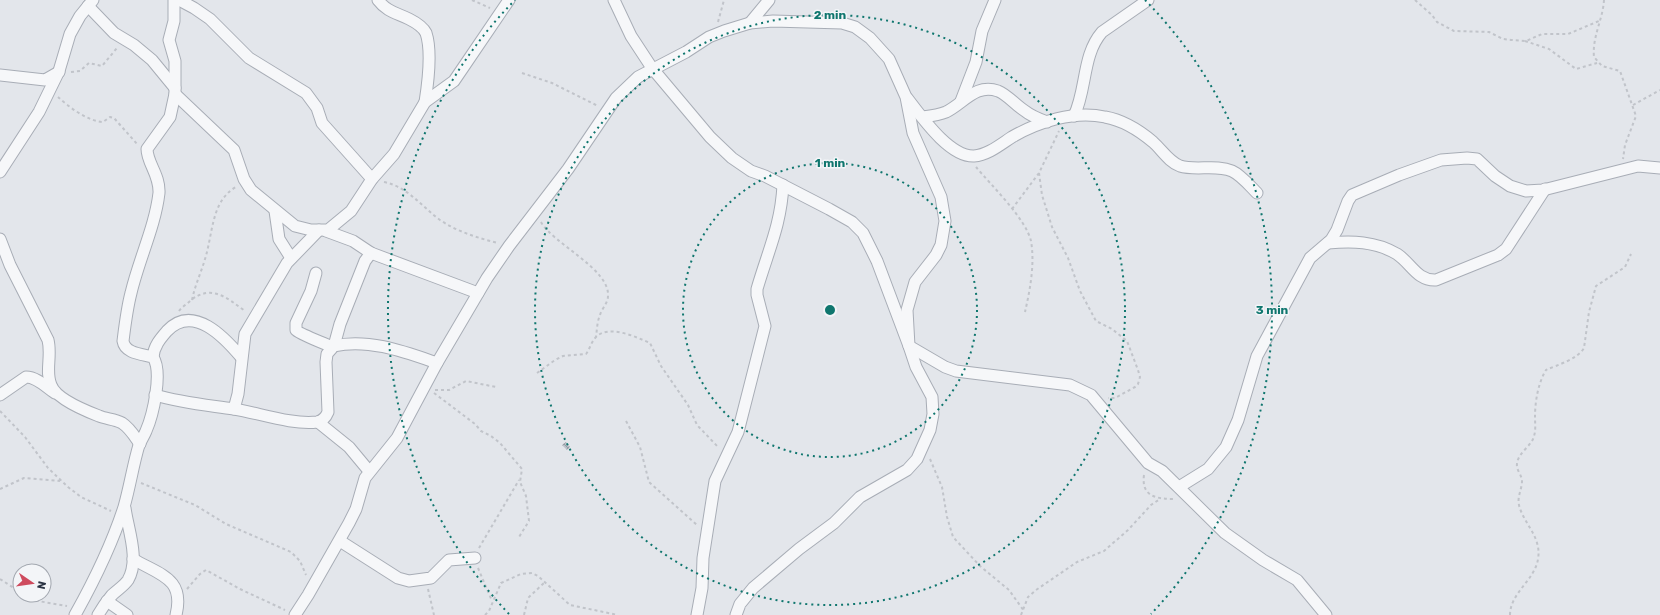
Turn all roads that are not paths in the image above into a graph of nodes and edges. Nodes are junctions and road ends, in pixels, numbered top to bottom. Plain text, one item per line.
1 (174, 0) edge
2 (179, 0) edge
3 (378, 0) edge
4 (509, 0) edge
5 (614, 0) edge
6 (769, 0) edge
7 (995, 0) edge
8 (1148, 0) edge
9 (91, 3) edge
10 (750, 23) junction
11 (652, 68) junction
12 (59, 72) junction
13 (0, 75) edge
14 (175, 91) junction
15 (906, 97) junction
16 (426, 102) junction
17 (961, 102) junction
18 (923, 117) junction
19 (1070, 117) junction
20 (1047, 122) junction
21 (1660, 168) edge
22 (0, 172) edge
23 (372, 179) junction
24 (783, 185) junction
25 (1546, 189) junction
26 (1258, 193) dead end
27 (275, 211) junction
28 (322, 230) junction
29 (0, 239) edge
30 (1328, 242) junction
31 (371, 252) junction
32 (291, 258) junction
33 (316, 273) dead end
34 (478, 293) junction
35 (333, 346) junction
36 (909, 346) junction
37 (241, 357) junction
38 (153, 358) junction
39 (437, 363) junction
40 (56, 394) junction
41 (0, 395) edge
42 (155, 395) junction
43 (234, 409) junction
44 (318, 422) junction
45 (140, 444) junction
46 (369, 471) junction
47 (1179, 487) junction
48 (123, 510) junction
49 (340, 540) junction
50 (475, 558) road end
51 (133, 559) junction
52 (107, 601) junction
53 (77, 610) edge
54 (295, 614) edge
55 (98, 615) edge
56 (127, 615) edge
57 (176, 615) edge
58 (697, 615) edge
59 (736, 615) edge
60 (1326, 615) edge

1 - 14 street
2 - 23 street
3 - 16 street
4 - 16 street
5 - 11 street
6 - 10 street
7 - 17 street
8 - 19 street
9 - 12 street
9 - 14 street
10 - 11 street
10 - 15 street
11 - 24 street
11 - 34 street
12 - 13 street
12 - 22 street
14 - 27 street
14 - 38 street
15 - 18 street
15 - 36 street
16 - 23 street
17 - 18 street
17 - 20 street
18 - 20 street
19 - 20 street
19 - 26 street
21 - 25 street
23 - 28 street
24 - 36 street
24 - 58 street
25 - 30 street
25 - 30 street
27 - 28 street
27 - 32 street
28 - 31 street
28 - 32 street
29 - 40 street
30 - 47 street
31 - 34 street
31 - 35 street
32 - 37 street
33 - 35 street
34 - 39 street
35 - 39 street
35 - 44 street
36 - 47 street
36 - 59 street
37 - 38 street
37 - 43 street
38 - 42 street
39 - 46 street
40 - 41 street
40 - 45 street
42 - 43 street
42 - 45 street
43 - 44 street
44 - 46 street
45 - 48 street
46 - 49 street
47 - 60 street
48 - 51 street
48 - 53 street
49 - 50 street
49 - 54 street
51 - 52 street
51 - 57 street
52 - 55 street
52 - 56 street

